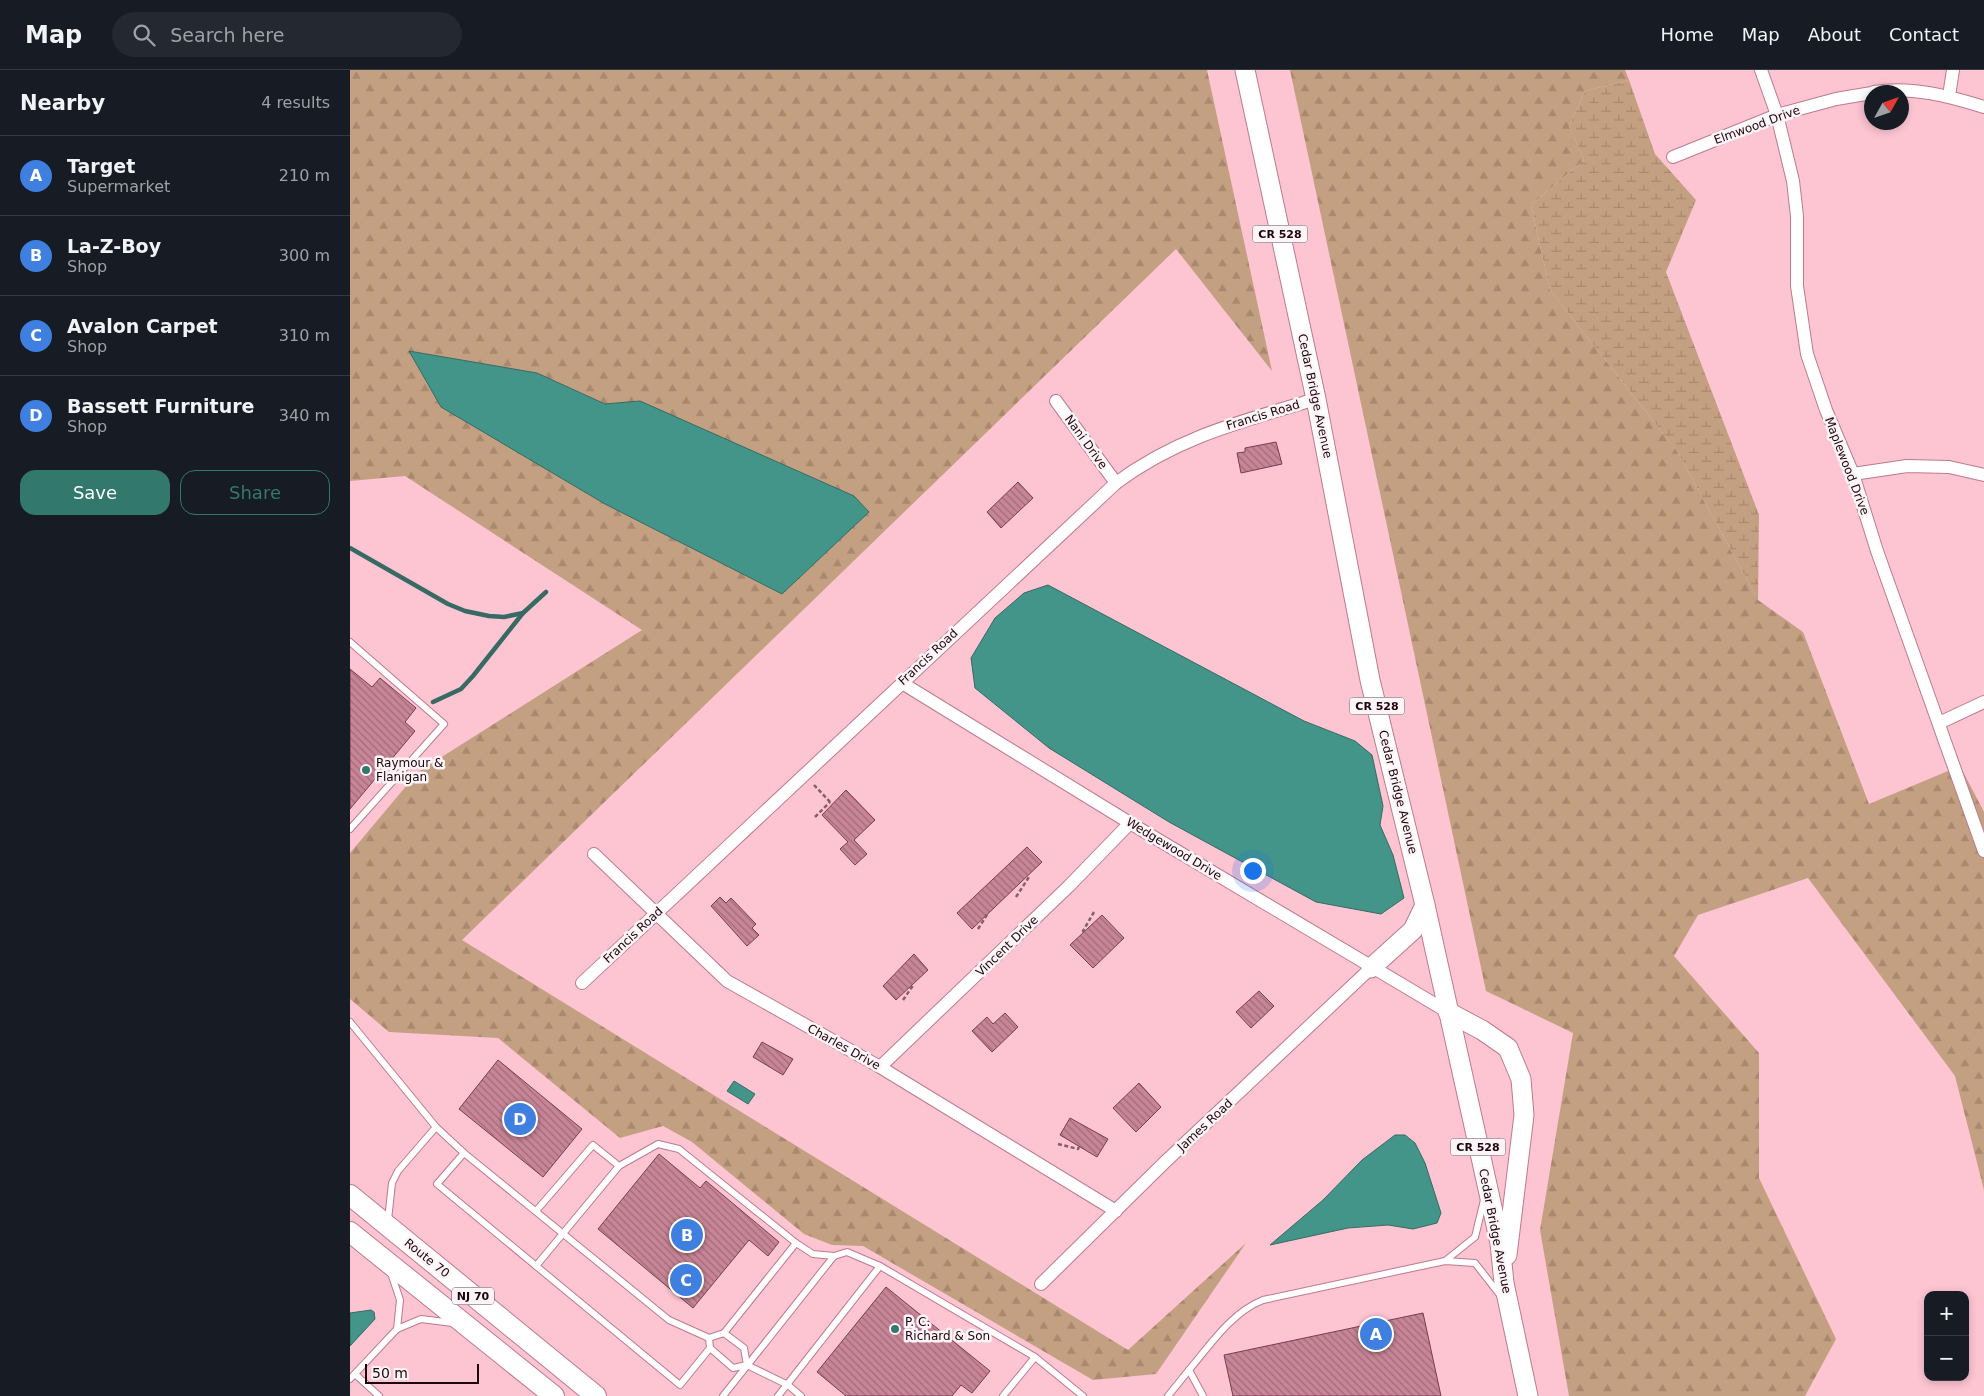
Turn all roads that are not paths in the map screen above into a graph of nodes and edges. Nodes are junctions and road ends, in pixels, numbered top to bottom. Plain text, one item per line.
1 (1245, 70) edge
2 (1761, 70) edge
3 (1953, 70) edge
4 (1909, 92) edge
5 (1864, 94) edge
6 (1949, 96) junction
7 (1984, 107) edge
8 (1777, 115) junction
9 (1673, 157) dead end
10 (1316, 399) junction
11 (1056, 401) dead end
12 (1852, 474) junction
13 (1984, 475) edge
14 (1116, 483) junction
15 (350, 642) edge
16 (902, 682) junction
17 (1984, 702) edge
18 (1939, 723) junction
19 (1130, 823) junction
20 (350, 829) edge
21 (1984, 852) edge
22 (594, 854) dead end
23 (1425, 905) junction
24 (656, 914) junction
25 (1371, 968) junction
26 (582, 983) dead end
27 (1448, 1012) junction
28 (350, 1022) edge
29 (880, 1067) junction
30 (436, 1127) junction
31 (464, 1153) junction
32 (619, 1166) junction
33 (1487, 1188) junction
34 (350, 1195) edge
35 (536, 1211) junction
36 (1116, 1211) junction
37 (387, 1226) junction
38 (350, 1232) edge
39 (563, 1233) junction
40 (796, 1244) junction
41 (834, 1256) junction
42 (387, 1262) junction
43 (1445, 1262) junction
44 (536, 1266) junction
45 (880, 1266) junction
46 (1504, 1283) junction
47 (1041, 1284) dead end
48 (1510, 1307) junction
49 (464, 1324) junction
50 (397, 1329) junction
51 (724, 1333) junction
52 (710, 1338) junction
53 (710, 1348) junction
54 (1035, 1356) junction
55 (747, 1365) junction
56 (1189, 1370) junction
57 (352, 1376) edge
58 (788, 1385) junction
59 (379, 1396) edge
60 (554, 1396) edge
61 (596, 1396) edge
62 (723, 1396) edge
63 (778, 1396) edge
64 (801, 1396) edge
65 (1003, 1396) edge
66 (1083, 1396) edge
67 (1168, 1396) edge
68 (1203, 1396) edge
69 (1528, 1396) edge

1 - 10 main road, Cedar Bridge Avenue / CR 528
2 - 8 street, Maplewood Drive
3 - 6 street
4 - 6 street, Elmwood Drive
5 - 8 street, Elmwood Drive
6 - 7 street, Elmwood Drive
8 - 9 street, Elmwood Drive
8 - 12 street, Maplewood Drive
10 - 14 street, Francis Road
10 - 23 main road, Cedar Bridge Avenue / CR 528
11 - 14 street, Nani Drive
12 - 13 street
12 - 18 street, Maplewood Drive
14 - 16 street, Francis Road
15 - 20 lane
16 - 19 street, Wedgewood Drive
16 - 24 street, Francis Road
17 - 18 street
18 - 21 street, Maplewood Drive
19 - 25 street, Wedgewood Drive
19 - 29 street, Vincent Drive
22 - 24 street, Charles Drive
23 - 25 main road
23 - 27 main road, Cedar Bridge Avenue / CR 528
24 - 26 street, Francis Road
24 - 29 street, Charles Drive
25 - 27 street, Wedgewood Drive
25 - 36 street, James Road
27 - 33 main road, Cedar Bridge Avenue / CR 528
27 - 46 main road
28 - 30 lane
29 - 36 street, Charles Drive
30 - 31 lane
30 - 37 lane
31 - 35 lane
31 - 44 lane
32 - 35 lane
32 - 39 lane
32 - 40 lane
33 - 43 lane
33 - 46 main road, Cedar Bridge Avenue / CR 528
34 - 37 highway, Route 70 / NJ 70
35 - 39 lane
36 - 47 street, James Road
37 - 61 highway, Route 70 / NJ 70
38 - 42 highway, NJ 70
39 - 44 lane
39 - 52 lane
40 - 41 lane
40 - 51 lane
41 - 45 lane
41 - 55 lane
42 - 49 highway, NJ 70
42 - 50 lane
43 - 48 lane
43 - 56 lane
44 - 53 lane
45 - 54 lane
45 - 58 lane
46 - 48 main road, Cedar Bridge Avenue / CR 528
48 - 69 main road, Cedar Bridge Avenue / CR 528
49 - 50 lane
49 - 60 highway, NJ 70
50 - 57 lane
51 - 52 lane
51 - 55 lane
52 - 53 lane
53 - 55 lane
54 - 65 lane
54 - 66 lane
55 - 58 lane
55 - 62 lane
56 - 67 lane
56 - 68 lane
57 - 59 lane
58 - 63 lane
58 - 64 lane

